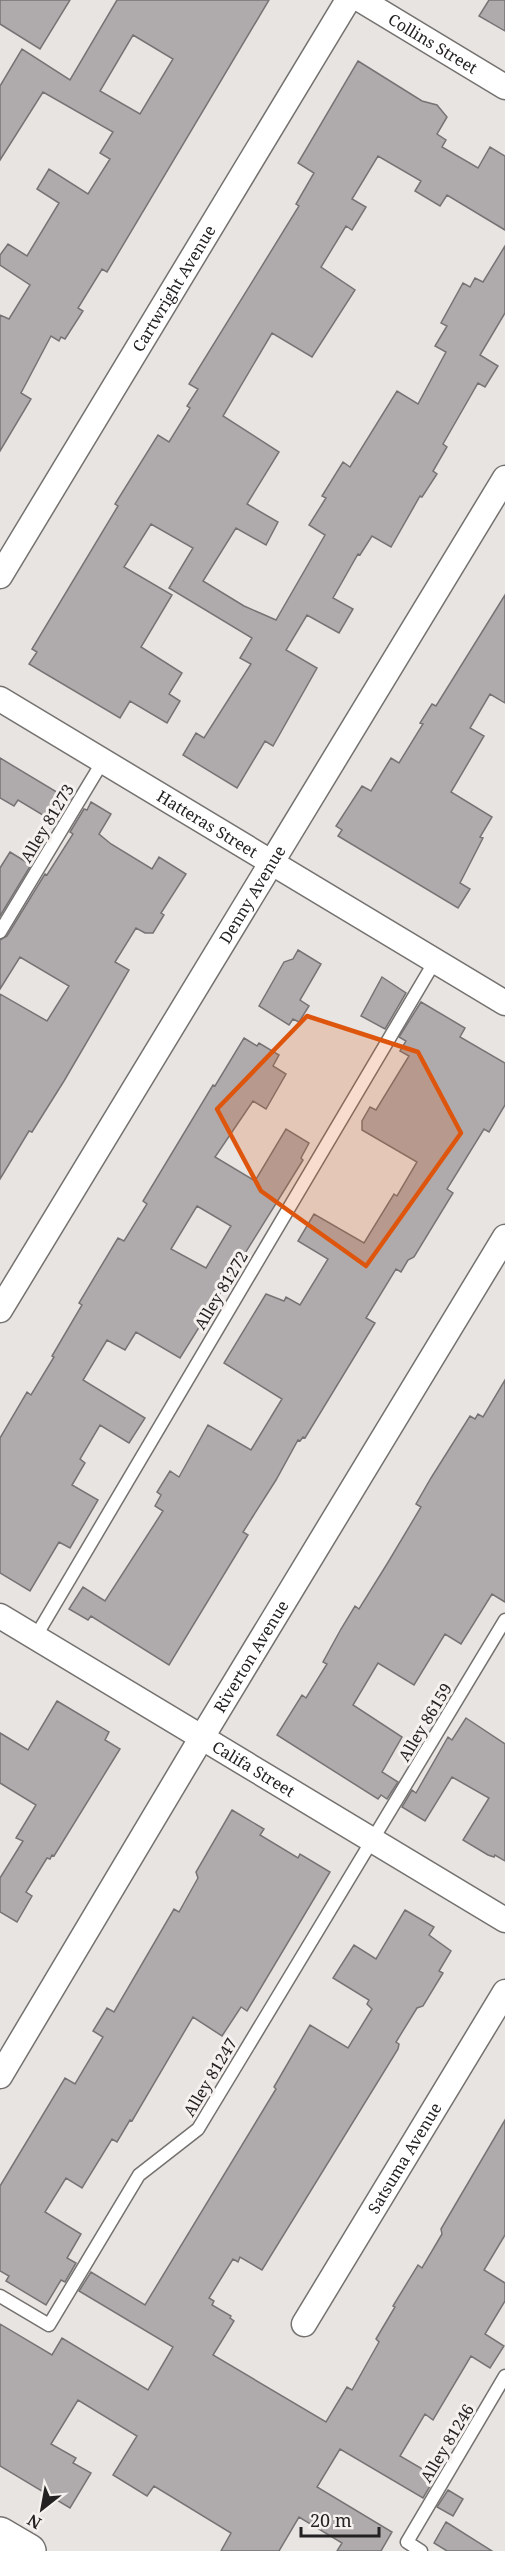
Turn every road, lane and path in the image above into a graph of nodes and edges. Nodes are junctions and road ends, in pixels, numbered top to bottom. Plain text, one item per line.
1 (348, 0) edge
2 (361, 0) edge
3 (505, 87) edge
4 (505, 478) edge
5 (0, 576) edge
6 (0, 699) edge
7 (103, 762) junction
8 (271, 862) junction
9 (0, 932) edge
10 (435, 961) junction
11 (505, 1003) edge
12 (505, 1237) edge
13 (0, 1310) edge
14 (0, 1616) edge
15 (505, 1620) edge
16 (36, 1636) junction
17 (202, 1737) junction
18 (373, 1842) junction
19 (505, 1920) edge
20 (505, 1992) edge
21 (0, 2076) edge
22 (0, 2296) edge
23 (304, 2324) dead end
24 (505, 2376) edge
25 (0, 2534) edge
26 (29, 2551) edge
27 (421, 2551) edge

1 - 5 street, Cartwright Avenue
2 - 3 street, Collins Street
4 - 8 street, Denny Avenue
6 - 7 street, Hatteras Street
7 - 8 street, Hatteras Street
7 - 9 lane, Alley 81273
8 - 10 street, Hatteras Street
8 - 13 street, Denny Avenue
10 - 11 street, Hatteras Street
10 - 16 lane, Alley 81272
12 - 17 street, Riverton Avenue
14 - 16 street, Califa Street
15 - 18 lane, Alley 86159
16 - 17 street, Califa Street
17 - 18 street, Califa Street
17 - 21 street, Riverton Avenue
18 - 19 street, Califa Street
18 - 22 lane, Alley 81247
20 - 23 street, Satsuma Avenue
24 - 27 lane, Alley 81246
25 - 26 main road

